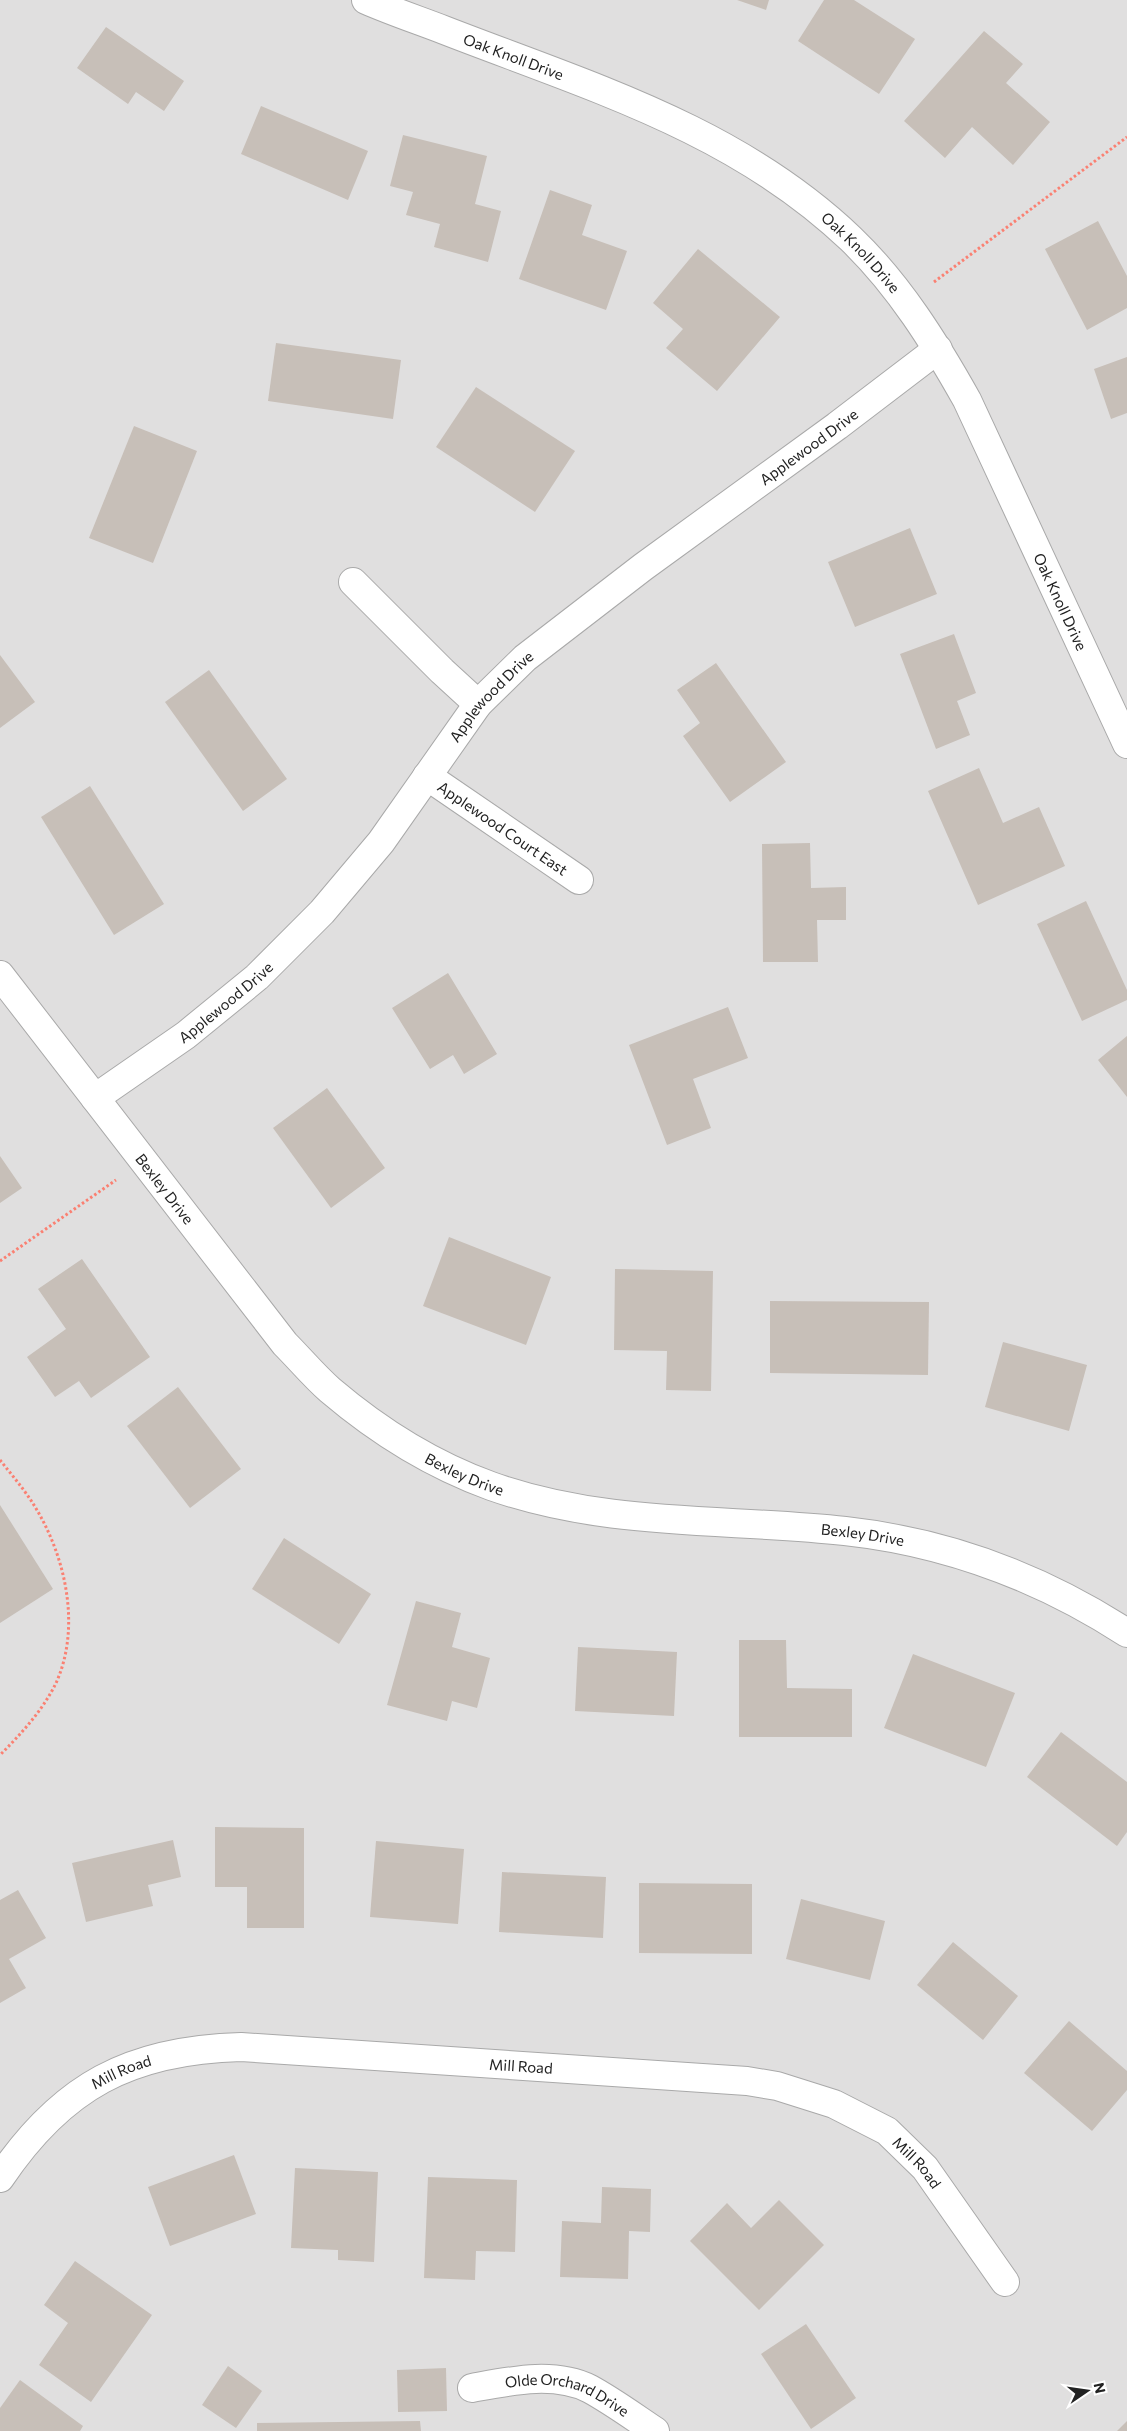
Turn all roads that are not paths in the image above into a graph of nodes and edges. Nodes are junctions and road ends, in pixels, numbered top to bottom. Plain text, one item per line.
1 (366, 0) edge
2 (938, 348) junction
3 (353, 582) dead end
4 (478, 704) junction
5 (1127, 744) edge
6 (427, 776) junction
7 (579, 880) dead end
8 (0, 975) edge
9 (95, 1098) junction
10 (1127, 1633) edge
11 (0, 2178) edge
12 (1006, 2282) dead end
13 (472, 2388) dead end
14 (655, 2431) edge

1 - 2 street, Oak Knoll Drive
2 - 4 street, Applewood Drive
2 - 5 street, Oak Knoll Drive
3 - 4 street
4 - 6 street, Applewood Drive
6 - 7 street, Applewood Court East
6 - 9 street, Applewood Drive
8 - 9 street, Bexley Drive
9 - 10 street, Bexley Drive
11 - 12 street, Mill Road
13 - 14 street, Olde Orchard Drive

